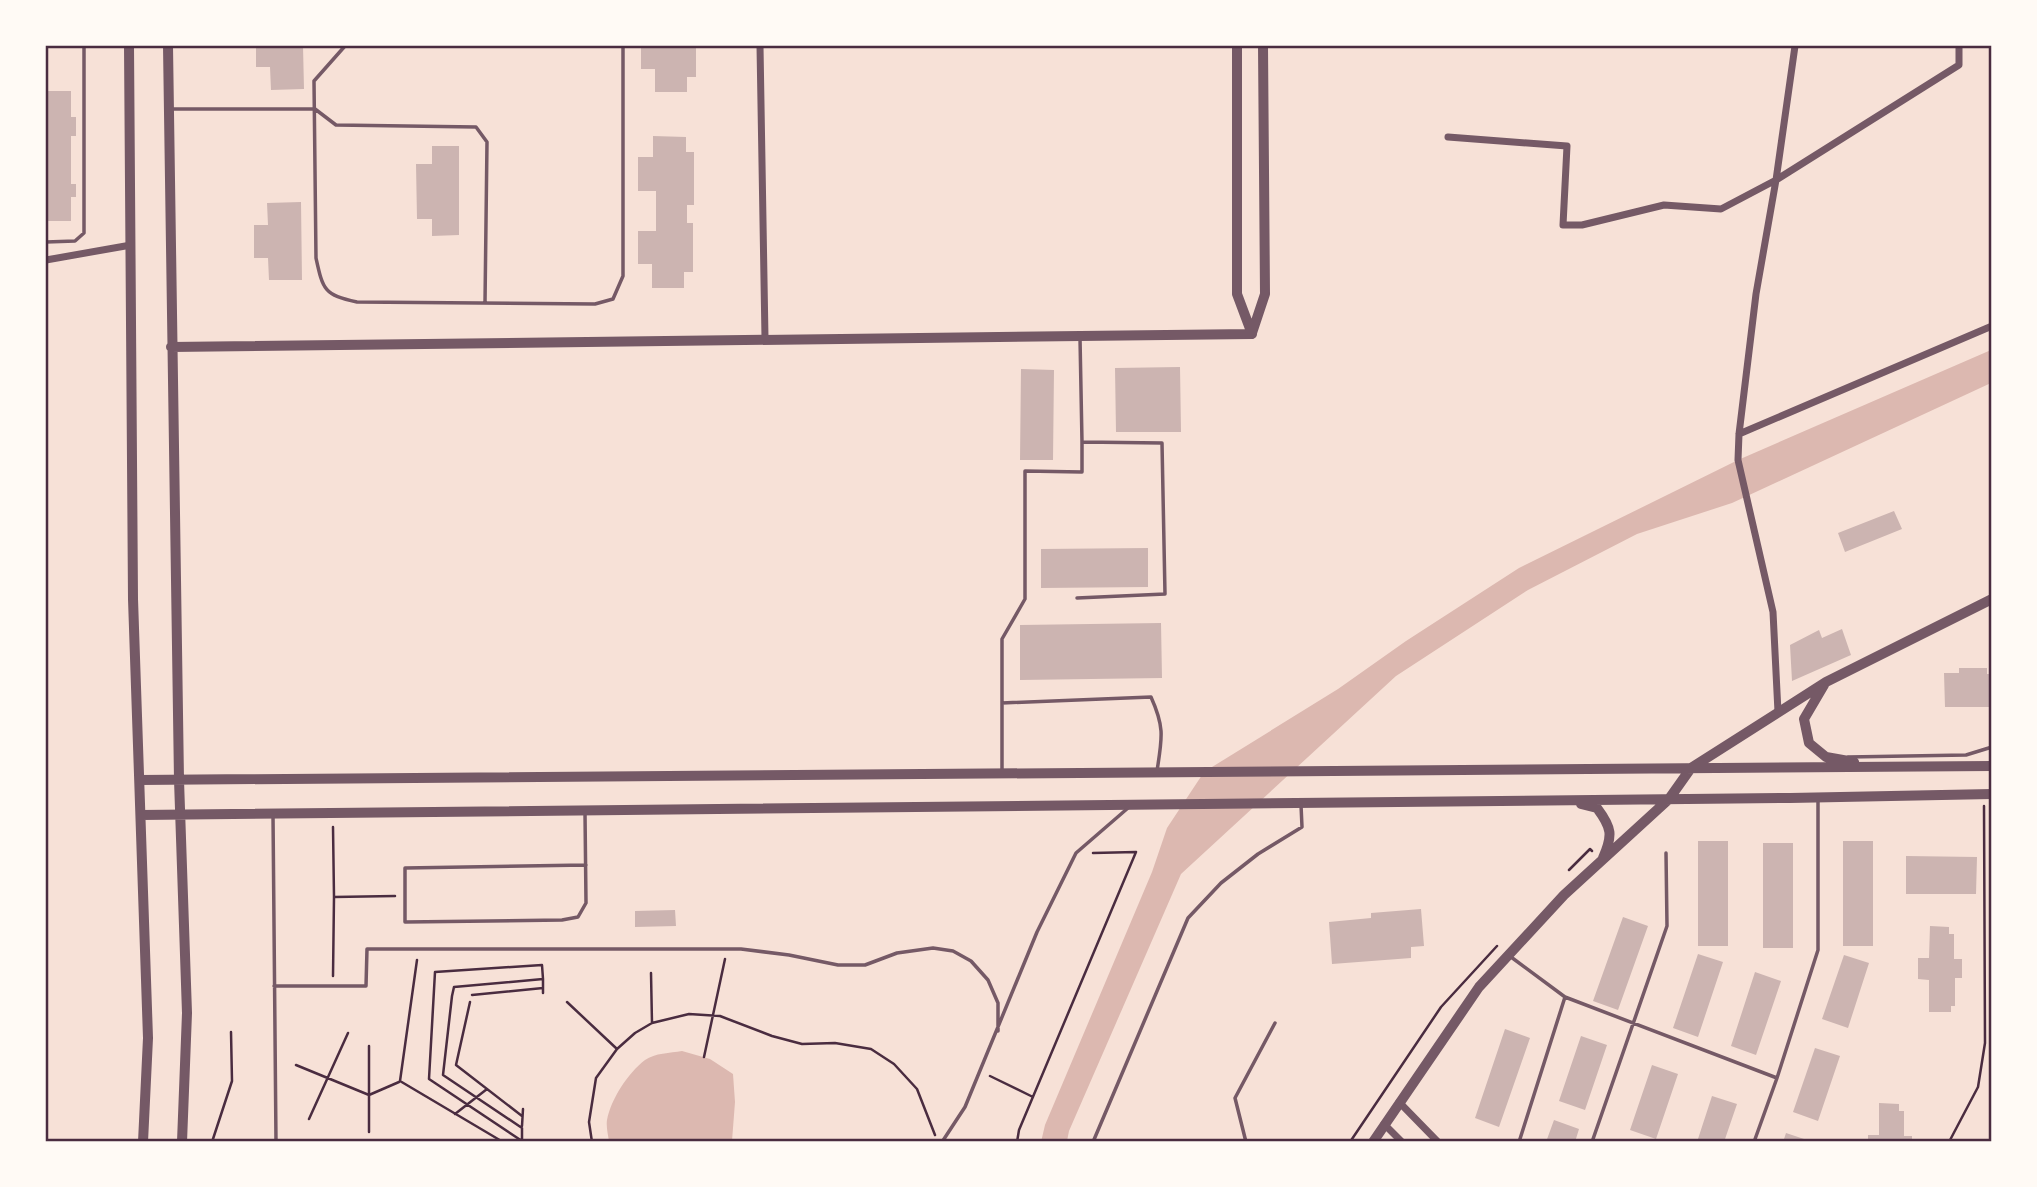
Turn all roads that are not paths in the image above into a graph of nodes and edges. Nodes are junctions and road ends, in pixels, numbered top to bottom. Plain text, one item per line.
1 (85, 46) edge
2 (129, 46) edge
3 (168, 46) edge
4 (345, 46) edge
5 (623, 46) edge
6 (760, 46) edge
7 (1237, 46) edge
8 (1263, 46) edge
9 (1794, 46) edge
10 (1959, 46) edge
11 (168, 109) junction
12 (315, 109) junction
13 (1448, 137) dead end
14 (1776, 180) junction
15 (46, 242) edge
16 (131, 245) junction
17 (46, 260) edge
18 (485, 303) junction
19 (1992, 326) edge
20 (1252, 334) junction
21 (1080, 335) junction
22 (765, 338) junction
23 (172, 347) junction
24 (1738, 434) junction
25 (1082, 442) junction
26 (1077, 598) dead end
27 (1992, 599) edge
28 (1826, 682) junction
29 (1002, 703) junction
30 (1778, 712) junction
31 (1992, 747) edge
32 (1826, 757) junction
33 (1875, 766) junction
34 (1992, 766) edge
35 (1691, 768) junction
36 (1156, 772) junction
37 (1002, 773) junction
38 (179, 779) junction
39 (140, 780) junction
40 (1988, 794) edge
41 (1818, 798) junction
42 (1669, 799) junction
43 (1563, 800) junction
44 (1301, 803) junction
45 (1132, 805) junction
46 (585, 811) junction
47 (273, 814) junction
48 (141, 815) junction
49 (181, 815) junction
50 (1666, 853) dead end
51 (1601, 862) junction
52 (586, 865) junction
53 (1509, 955) junction
54 (274, 986) junction
55 (1565, 997) junction
56 (1275, 1023) dead end
57 (1633, 1023) junction
58 (998, 1031) junction
59 (1777, 1078) junction
60 (1399, 1102) junction
61 (1384, 1124) junction
62 (143, 1142) edge
63 (183, 1142) edge
64 (276, 1142) edge
65 (940, 1142) edge
66 (1093, 1142) edge
67 (1246, 1142) edge
68 (1373, 1142) edge
69 (1402, 1142) edge
70 (1438, 1142) edge
71 (1519, 1142) edge
72 (1592, 1142) edge
73 (1754, 1142) edge

1 - 15 lane
2 - 16 street
3 - 11 street
4 - 12 lane
5 - 18 lane
6 - 22 street
7 - 20 street
8 - 20 street
9 - 14 street
10 - 14 street
11 - 12 lane
11 - 23 street
12 - 18 lane
12 - 18 lane
13 - 14 street
14 - 24 street
16 - 17 street
16 - 39 street
19 - 24 street
20 - 21 street
21 - 22 street
21 - 25 lane
22 - 23 street
23 - 38 street
24 - 30 street
25 - 26 lane
25 - 29 lane
27 - 28 street
28 - 30 street
28 - 32 street
29 - 36 lane
29 - 37 lane
30 - 35 street
31 - 32 lane
32 - 33 street
33 - 34 street
33 - 35 street
35 - 36 street
35 - 42 street
36 - 37 street
37 - 38 street
38 - 39 street
38 - 49 street
39 - 48 street
40 - 41 street
41 - 42 street
41 - 59 lane
42 - 43 street
42 - 51 street
43 - 44 street
43 - 51 street
44 - 45 street
44 - 66 lane
45 - 46 street
45 - 58 lane
46 - 47 street
46 - 52 lane
47 - 49 street
47 - 54 lane
48 - 49 street
48 - 62 street
49 - 63 street
50 - 57 lane
51 - 53 street
52 - 52 lane
53 - 55 lane
53 - 60 street
54 - 58 lane
54 - 64 lane
55 - 57 lane
55 - 71 lane
56 - 67 lane
57 - 59 lane
57 - 72 lane
58 - 65 lane
59 - 73 lane
60 - 61 street
60 - 70 street
61 - 68 street
61 - 69 street

